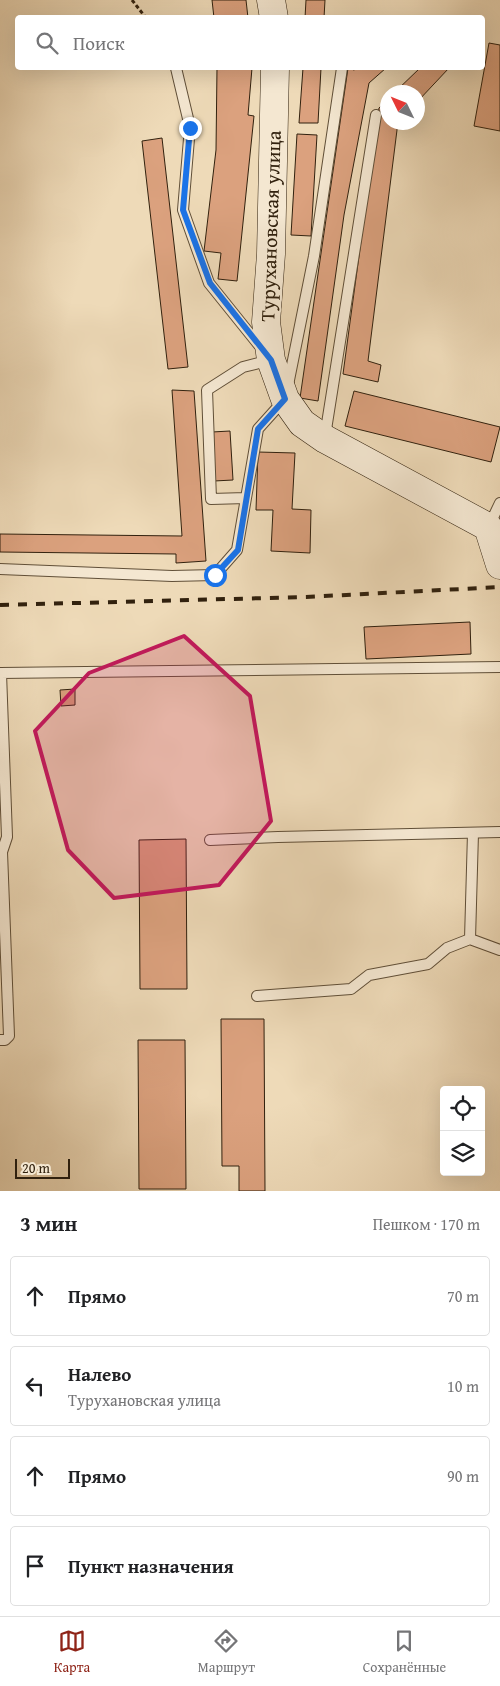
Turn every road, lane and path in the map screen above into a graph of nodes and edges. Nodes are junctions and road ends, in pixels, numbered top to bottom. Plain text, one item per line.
1 (132, 0) edge
2 (271, 0) edge
3 (144, 15) edge
4 (274, 15) edge
5 (176, 70) edge
6 (275, 70) edge
7 (342, 70) edge
8 (376, 115) dead end
9 (271, 360) junction
10 (285, 399) junction
11 (325, 439) junction
12 (246, 498) junction
13 (496, 517) edge
14 (500, 565) edge
15 (0, 569) edge
16 (500, 668) edge
17 (0, 672) edge
18 (500, 832) edge
19 (473, 833) junction
20 (210, 840) dead end
21 (470, 939) junction
22 (500, 950) edge
23 (257, 996) dead end
24 (0, 1040) edge

1 - 3 path
2 - 4 street
5 - 9 lane
6 - 9 street, Турухановская улица
7 - 10 lane
8 - 11 lane
9 - 10 street, Турухановская улица
9 - 12 lane
10 - 11 street, Турухановская улица
10 - 12 lane
11 - 13 street, Турухановская улица
12 - 15 lane
13 - 14 street, Турухановская улица
16 - 17 lane
17 - 24 lane
18 - 19 lane
19 - 20 lane
19 - 21 lane
21 - 22 lane
21 - 23 lane

